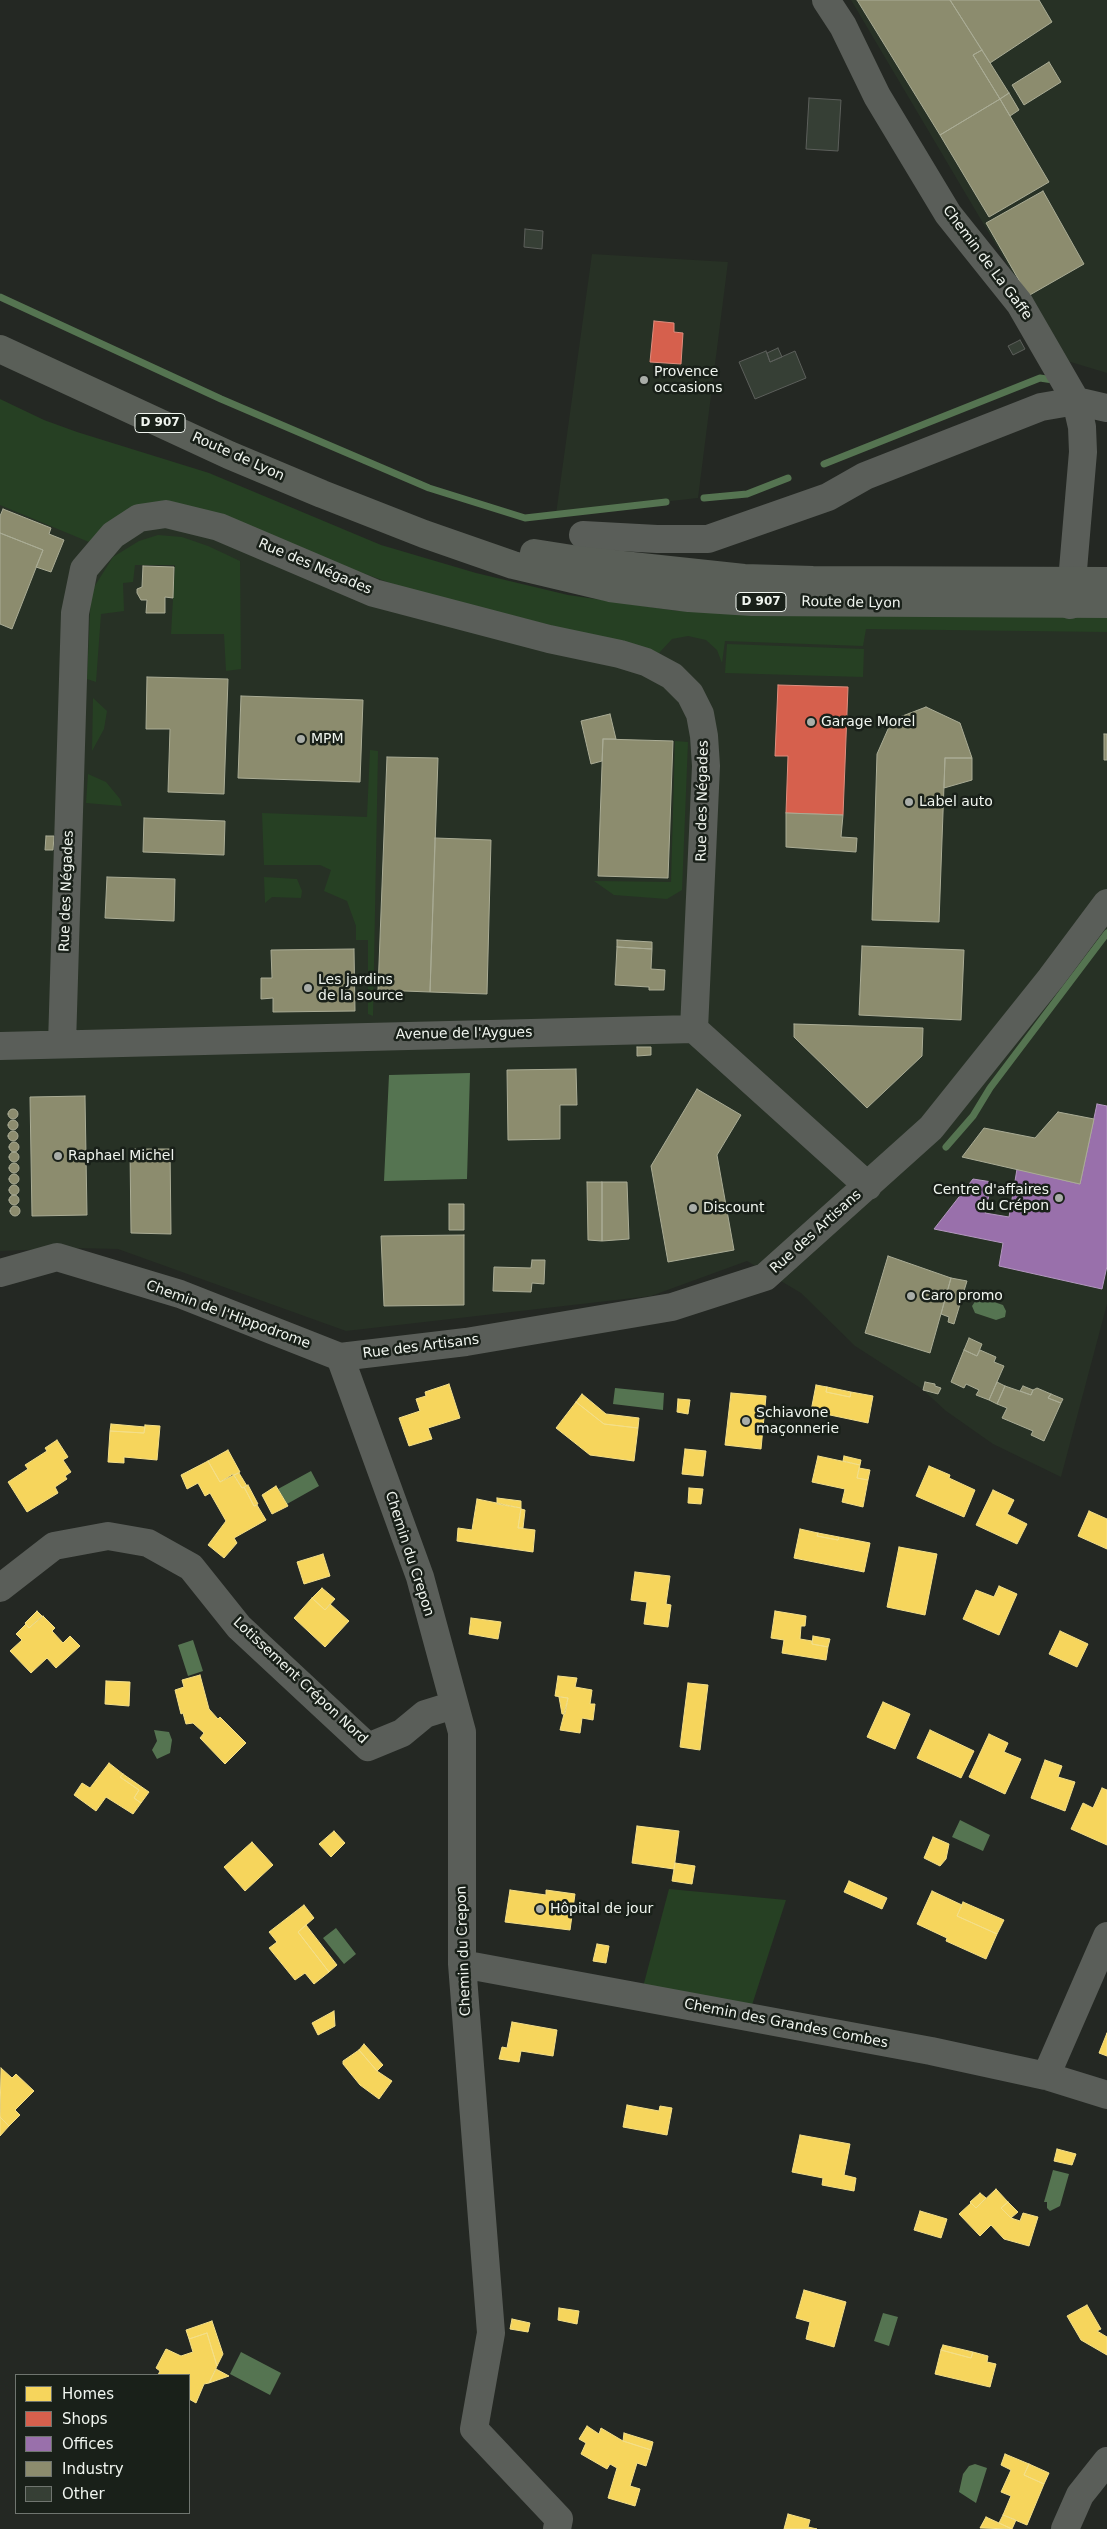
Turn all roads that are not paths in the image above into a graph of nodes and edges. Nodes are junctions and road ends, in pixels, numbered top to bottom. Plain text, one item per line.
1 (826, 0) edge
2 (0, 349) edge
3 (1076, 401) junction
4 (1107, 408) edge
5 (584, 535) dead end
6 (1107, 581) edge
7 (1071, 593) junction
8 (1107, 604) edge
9 (1107, 903) edge
10 (694, 1029) junction
11 (62, 1044) junction
12 (0, 1046) edge
13 (868, 1186) junction
14 (0, 1273) edge
15 (340, 1357) junction
16 (0, 1588) edge
17 (454, 1704) junction
18 (1107, 1936) edge
19 (462, 1964) junction
20 (1046, 2076) junction
21 (1107, 2095) edge
22 (1107, 2462) edge
23 (556, 2529) edge
24 (1065, 2529) edge

1 - 3 street, Chemin de La Gaffe
2 - 7 main road, Route de Lyon / D 907
3 - 4 street
3 - 5 street
3 - 7 street, Chemin de La Gaffe
6 - 7 main road, Route de Lyon / D 907
7 - 8 main road, Route de Lyon / D 907
9 - 13 street, Rue des Artisans
10 - 11 street, Avenue de l'Aygues
10 - 11 street, Rue des Négades
10 - 13 street
11 - 12 street, Avenue de l'Aygues
13 - 15 street, Rue des Artisans
14 - 15 street, Chemin de l'Hippodrome
15 - 17 street, Chemin du Crepon
16 - 17 street, Lotissement Crépon Nord
17 - 19 street, Chemin du Crepon
18 - 20 street
19 - 20 street, Chemin des Grandes Combes
19 - 23 street, Chemin du Crepon
20 - 21 street, Chemin des Grandes Combes
22 - 24 street

